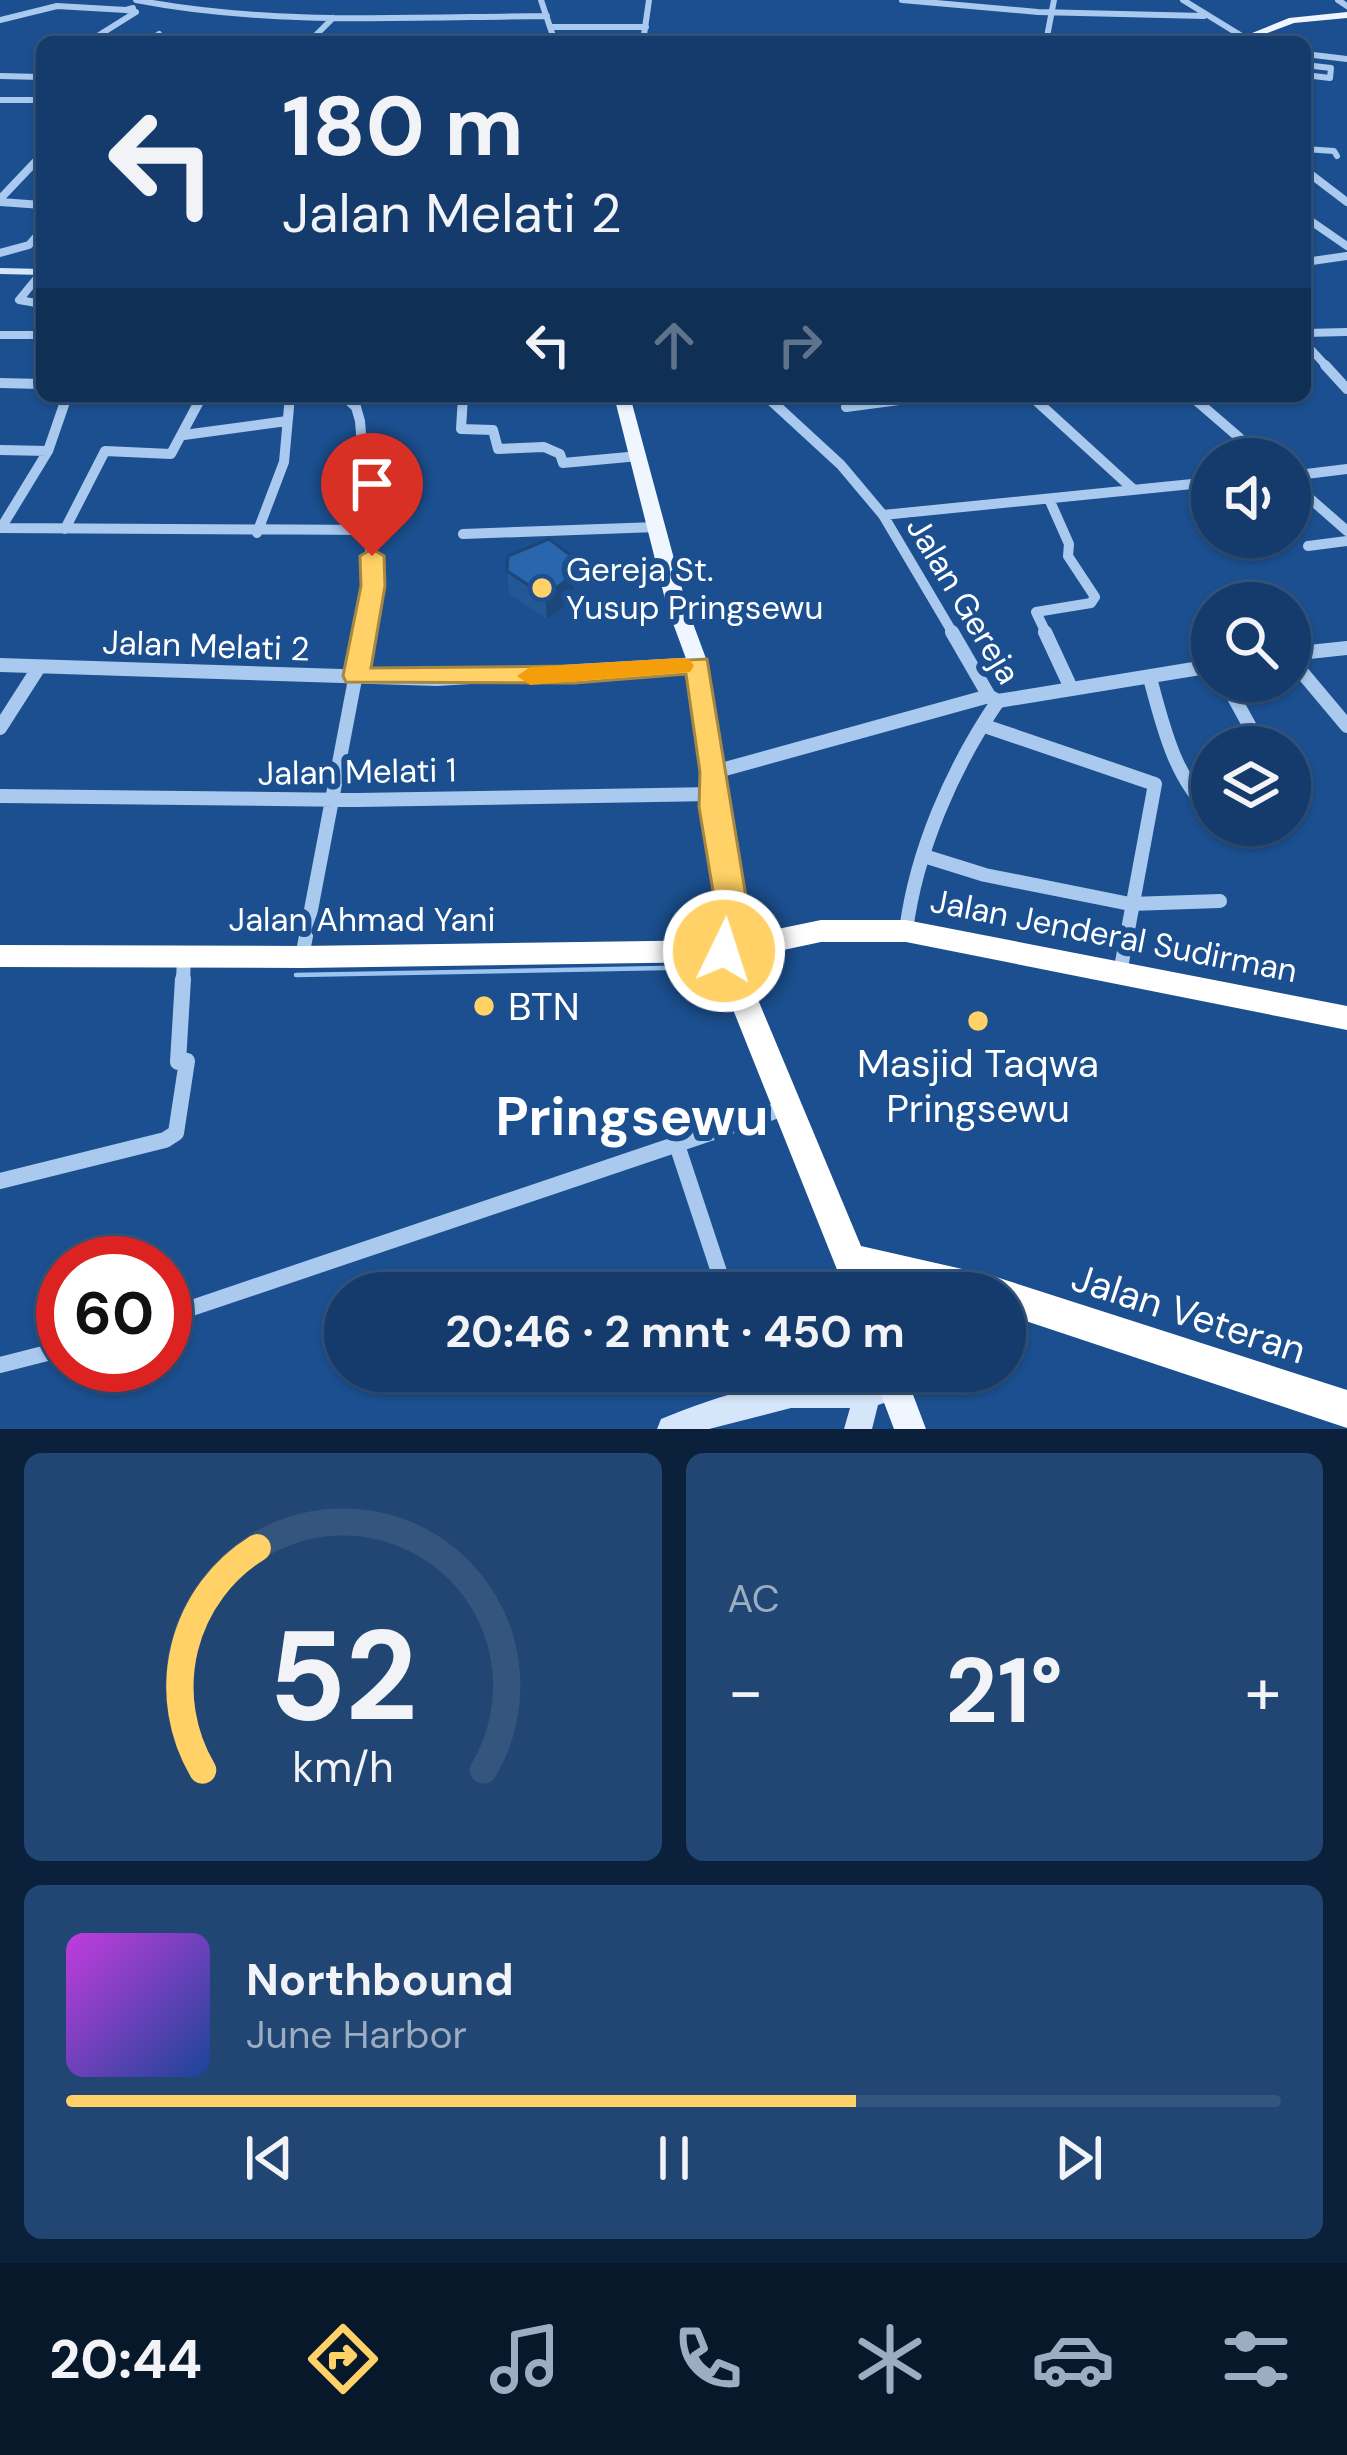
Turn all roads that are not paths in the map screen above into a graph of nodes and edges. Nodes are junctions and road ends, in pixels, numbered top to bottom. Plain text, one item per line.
1 (136, 0) edge
2 (541, 0) edge
3 (650, 0) edge
4 (902, 0) edge
5 (1054, 0) edge
6 (1183, 0) edge
7 (1338, 0) edge
8 (146, 4) junction
9 (127, 10) junction
10 (1054, 13) junction
11 (1346, 13) edge
12 (547, 16) junction
13 (1204, 16) junction
14 (333, 18) junction
15 (0, 20) edge
16 (86, 26) dead end
17 (551, 27) junction
18 (109, 28) junction
19 (646, 28) junction
20 (159, 34) dead end
21 (97, 36) edge
22 (156, 36) edge
23 (315, 36) edge
24 (553, 36) edge
25 (644, 36) edge
26 (1049, 36) edge
27 (1234, 36) edge
28 (1250, 36) edge
29 (1311, 55) edge
30 (1347, 58) edge
31 (1311, 66) edge
32 (36, 71) edge
33 (1311, 75) edge
34 (0, 76) edge
35 (28, 76) junction
36 (36, 77) edge
37 (0, 100) edge
38 (36, 100) edge
39 (1311, 149) edge
40 (1337, 156) dead end
41 (36, 162) edge
42 (1311, 175) edge
43 (0, 201) edge
44 (1347, 202) edge
45 (36, 204) edge
46 (1311, 221) edge
47 (36, 238) edge
48 (1347, 246) edge
49 (0, 253) edge
50 (1347, 256) edge
51 (1334, 258) junction
52 (1311, 261) edge
53 (1347, 268) edge
54 (0, 271) edge
55 (36, 272) edge
56 (36, 279) edge
57 (36, 303) edge
58 (1347, 332) edge
59 (1311, 333) edge
60 (0, 335) edge
61 (36, 335) edge
62 (1311, 350) edge
63 (0, 383) edge
64 (36, 384) edge
65 (1347, 389) edge
66 (65, 402) edge
67 (199, 402) edge
68 (289, 402) edge
69 (351, 402) edge
70 (463, 402) edge
71 (624, 402) edge
72 (772, 402) edge
73 (884, 402) edge
74 (1038, 402) edge
75 (1198, 402) edge
76 (846, 407) dead end
77 (287, 421) junction
78 (184, 435) junction
79 (1240, 438) edge
80 (0, 450) edge
81 (48, 451) junction
82 (639, 456) junction
83 (1347, 469) edge
84 (1311, 475) edge
85 (1191, 484) edge
86 (1135, 490) junction
87 (1049, 499) junction
88 (1311, 499) edge
89 (883, 515) junction
90 (657, 527) junction
91 (1, 528) edge
92 (65, 530) junction
93 (371, 530) junction
94 (257, 533) junction
95 (463, 534) dead end
96 (1347, 536) edge
97 (1311, 546) edge
98 (1347, 648) edge
99 (1311, 653) edge
100 (698, 664) junction
101 (0, 665) edge
102 (38, 667) junction
103 (1191, 670) edge
104 (356, 676) junction
105 (1150, 678) junction
106 (1311, 682) edge
107 (1071, 688) junction
108 (993, 698) junction
109 (985, 725) junction
110 (1347, 726) edge
111 (0, 728) edge
112 (714, 783) junction
113 (1191, 785) edge
114 (0, 796) edge
115 (329, 801) junction
116 (924, 856) junction
117 (1220, 901) dead end
118 (1130, 904) junction
119 (906, 931) junction
120 (724, 951) junction
121 (184, 955) junction
122 (0, 956) edge
123 (302, 957) junction
124 (1120, 974) junction
125 (1347, 1018) edge
126 (788, 1106) junction
127 (677, 1145) junction
128 (0, 1180) edge
129 (719, 1272) edge
130 (854, 1272) edge
131 (1026, 1304) edge
132 (192, 1307) edge
133 (36, 1356) edge
134 (0, 1366) edge
135 (743, 1392) edge
136 (882, 1392) edge
137 (894, 1392) edge
138 (1347, 1409) edge
139 (670, 1429) edge
140 (858, 1429) edge
141 (910, 1429) edge

1 - 8 street
2 - 12 street
3 - 19 street
4 - 10 street
5 - 10 street
6 - 13 street
7 - 11 street
8 - 9 street
8 - 14 street
9 - 15 street
9 - 18 street
10 - 13 street
10 - 26 street
11 - 28 main road
12 - 14 street
12 - 17 street
13 - 27 street
14 - 23 street
16 - 18 street
17 - 19 street
17 - 24 street
18 - 21 street
19 - 25 street
20 - 22 street
29 - 30 street
31 - 33 street
32 - 35 street
34 - 35 street
35 - 36 street
37 - 38 street
39 - 40 street
41 - 43 street
42 - 44 street
43 - 45 street
46 - 48 street
47 - 49 street
50 - 51 street
51 - 52 street
51 - 53 street
54 - 55 street
56 - 57 street
58 - 59 street
60 - 61 street
62 - 65 street
63 - 64 street
66 - 81 street
67 - 78 street
68 - 77 street
69 - 93 street
70 - 82 street
71 - 82 main road
72 - 89 street, Jalan Gereja
73 - 76 street
74 - 86 street
75 - 79 street
77 - 78 street
77 - 94 street
78 - 92 street
80 - 81 street
81 - 91 street
82 - 90 main road
83 - 84 street
85 - 86 street
86 - 87 street
87 - 89 street
87 - 107 street
88 - 96 street
89 - 108 street, Jalan Gereja
90 - 95 street
90 - 100 main road
91 - 92 street
92 - 94 street
93 - 94 street
93 - 104 street
96 - 97 street
98 - 99 street
100 - 104 street, Jalan Melati 2
100 - 112 main road
101 - 102 street, Jalan Melati 2
102 - 104 street, Jalan Melati 2
102 - 111 street
103 - 105 street, Jalan Melati 1
104 - 115 street
105 - 107 street, Jalan Melati 1
105 - 113 street
106 - 110 street
107 - 108 street, Jalan Melati 1
108 - 109 street, Jalan Gereja
108 - 112 street, Jalan Melati 1
109 - 116 street, Jalan Gereja
109 - 118 street
112 - 115 street, Jalan Melati 1
112 - 120 main road
114 - 115 street, Jalan Melati 1
115 - 123 street
116 - 118 street
116 - 119 street, Jalan Gereja
117 - 118 street
118 - 124 street
119 - 120 highway, Jalan Jenderal Sudirman
119 - 124 highway, Jalan Jenderal Sudirman
120 - 123 highway, Jalan Ahmad Yani
120 - 126 highway
121 - 122 highway, Jalan Ahmad Yani
121 - 123 highway, Jalan Ahmad Yani
121 - 128 street
124 - 125 highway, Jalan Jenderal Sudirman
126 - 127 street
126 - 130 highway
127 - 129 street
127 - 132 street
131 - 138 highway, Jalan Veteran
133 - 134 street
135 - 139 street
136 - 140 street
137 - 141 main road

